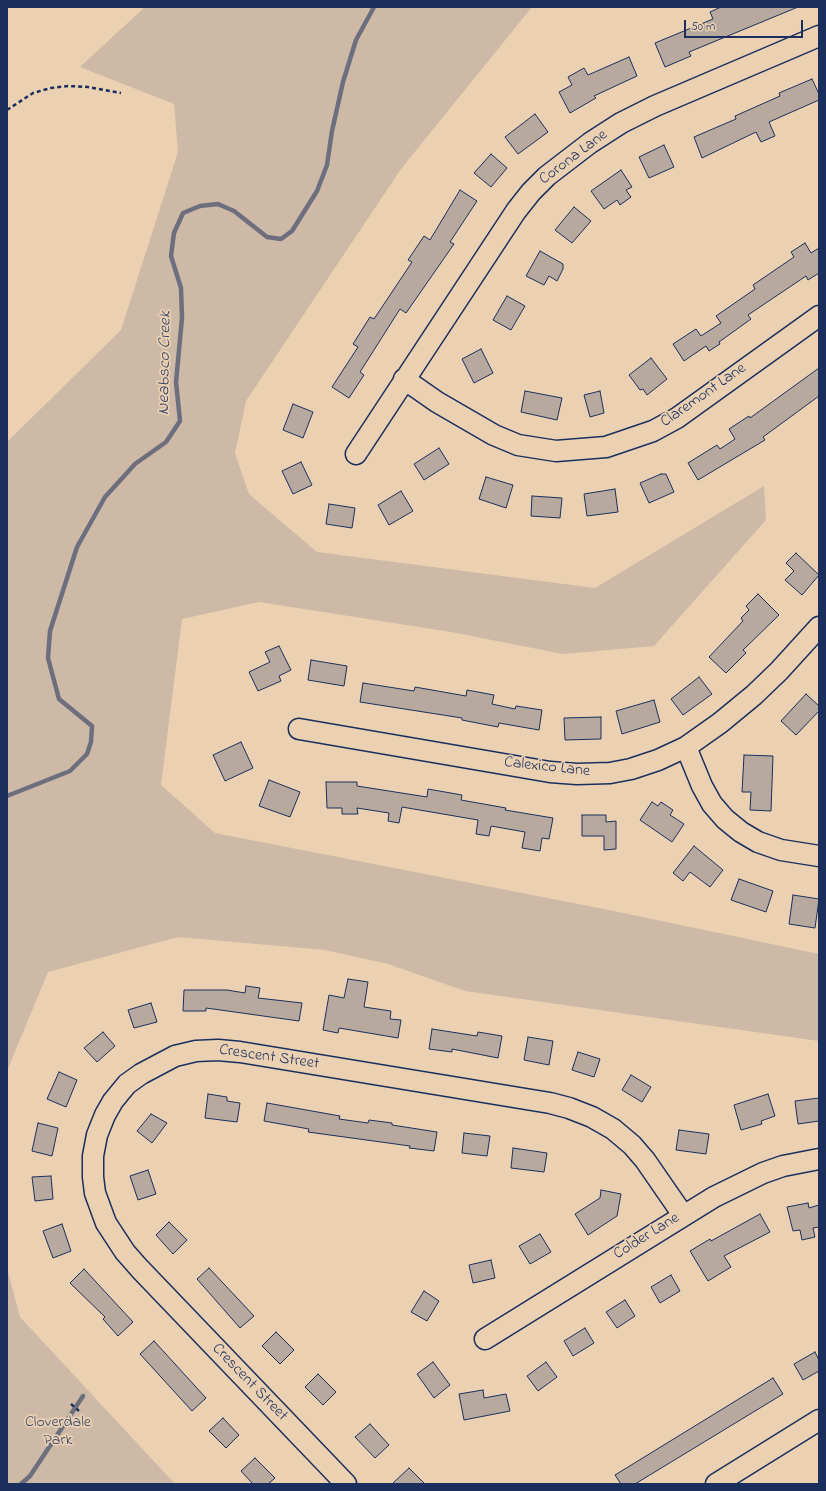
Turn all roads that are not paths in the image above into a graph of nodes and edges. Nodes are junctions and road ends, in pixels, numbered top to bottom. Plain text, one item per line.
1 (819, 36) edge
2 (819, 316) edge
3 (404, 379) junction
4 (356, 454) dead end
5 (819, 627) edge
6 (298, 729) dead end
7 (686, 747) junction
8 (819, 856) edge
9 (819, 1159) edge
10 (683, 1215) junction
11 (485, 1338) dead end
12 (819, 1420) edge
13 (346, 1484) edge
14 (716, 1484) edge

1 - 3 street, Corona Lane
2 - 3 street, Claremont Lane
3 - 4 street, Corona Lane
5 - 7 street, Calexico Lane
6 - 7 street, Calexico Lane
7 - 8 street
9 - 10 street, Colder Lane
10 - 11 street, Colder Lane
10 - 13 street, Crescent Street
12 - 14 street

